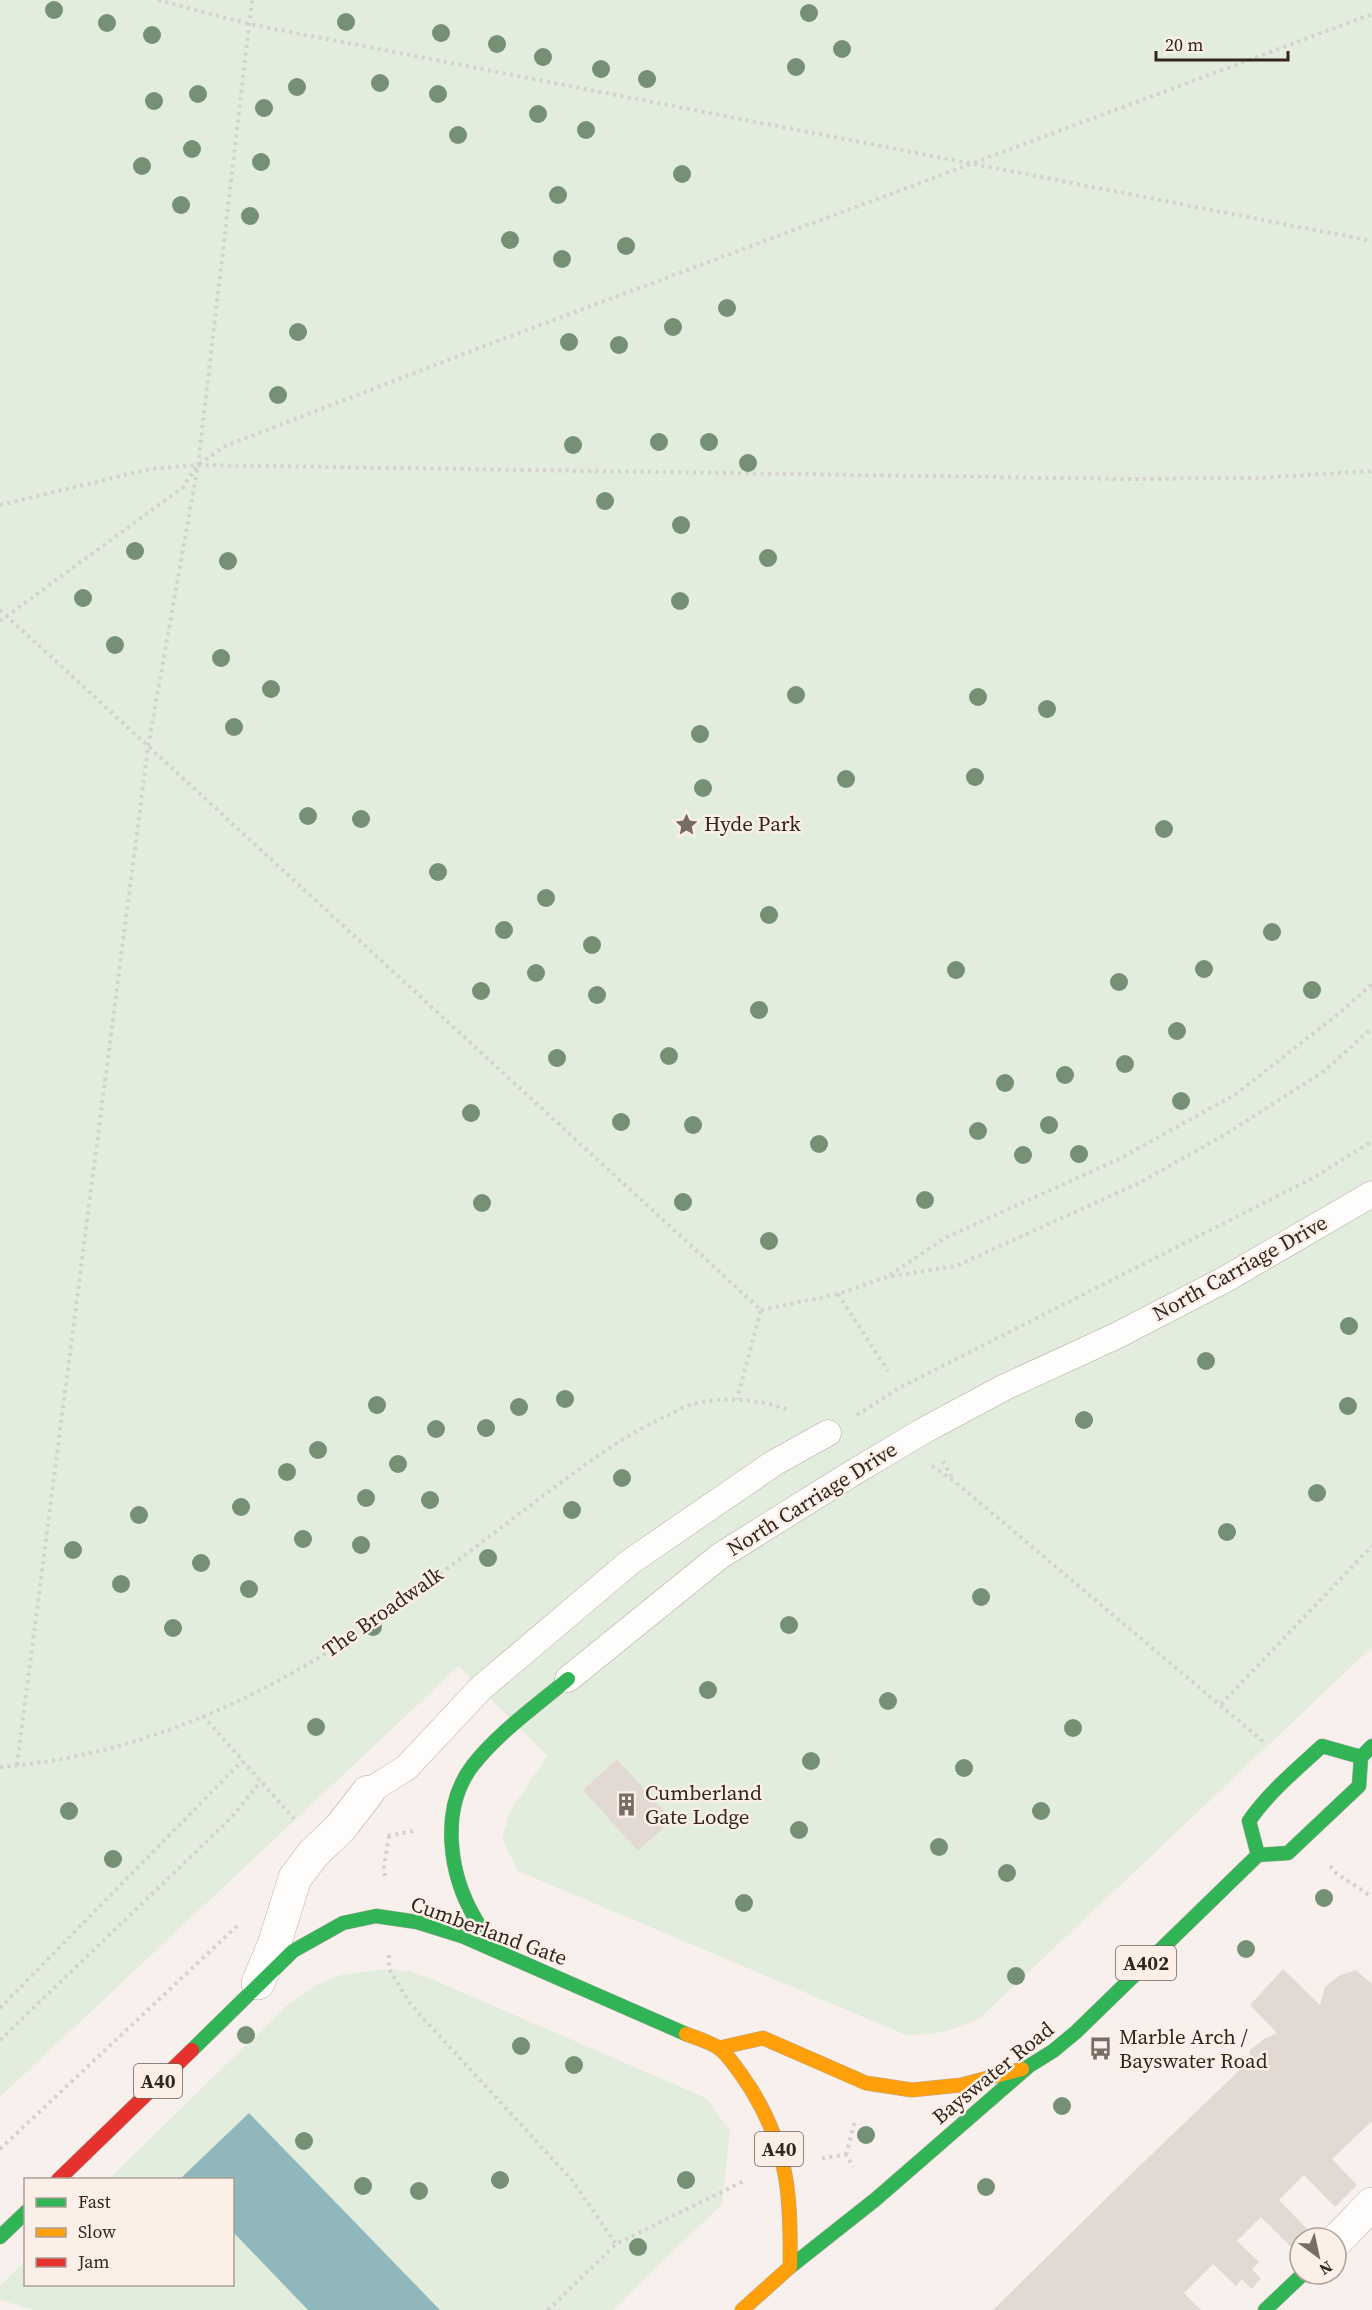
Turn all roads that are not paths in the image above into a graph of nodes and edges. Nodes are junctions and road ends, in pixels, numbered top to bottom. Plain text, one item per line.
1 (1372, 1194) edge
2 (828, 1433) road end
3 (567, 1678) joint
4 (1372, 1746) edge
5 (1361, 1757) junction
6 (368, 1792) joint
7 (1258, 1854) junction
8 (501, 1953) junction
9 (258, 1983) junction
10 (719, 2048) junction
11 (1029, 2066) junction
12 (60, 2178) edge
13 (1372, 2204) edge
14 (24, 2214) edge
15 (1348, 2229) edge
16 (1372, 2235) edge
17 (0, 2237) edge
18 (1348, 2248) edge
19 (790, 2267) junction
20 (1290, 2286) edge
21 (742, 2310) edge
22 (1265, 2310) edge

1 - 3 lane, North Carriage Drive
2 - 6 lane
3 - 8 main road, North Carriage Drive
4 - 5 main road
5 - 7 main road
5 - 7 main road
6 - 9 street
7 - 11 main road, Bayswater Road / A402
8 - 9 main road, Cumberland Gate / A40
8 - 10 main road, Cumberland Gate / A40
9 - 12 main road, Cumberland Gate / A40
10 - 11 main road, A402
10 - 19 main road, Cumberland Gate / A40
11 - 19 main road, Bayswater Road / A402
13 - 15 street
14 - 17 main road
16 - 18 street
19 - 21 main road, Bayswater Road
20 - 22 main road

